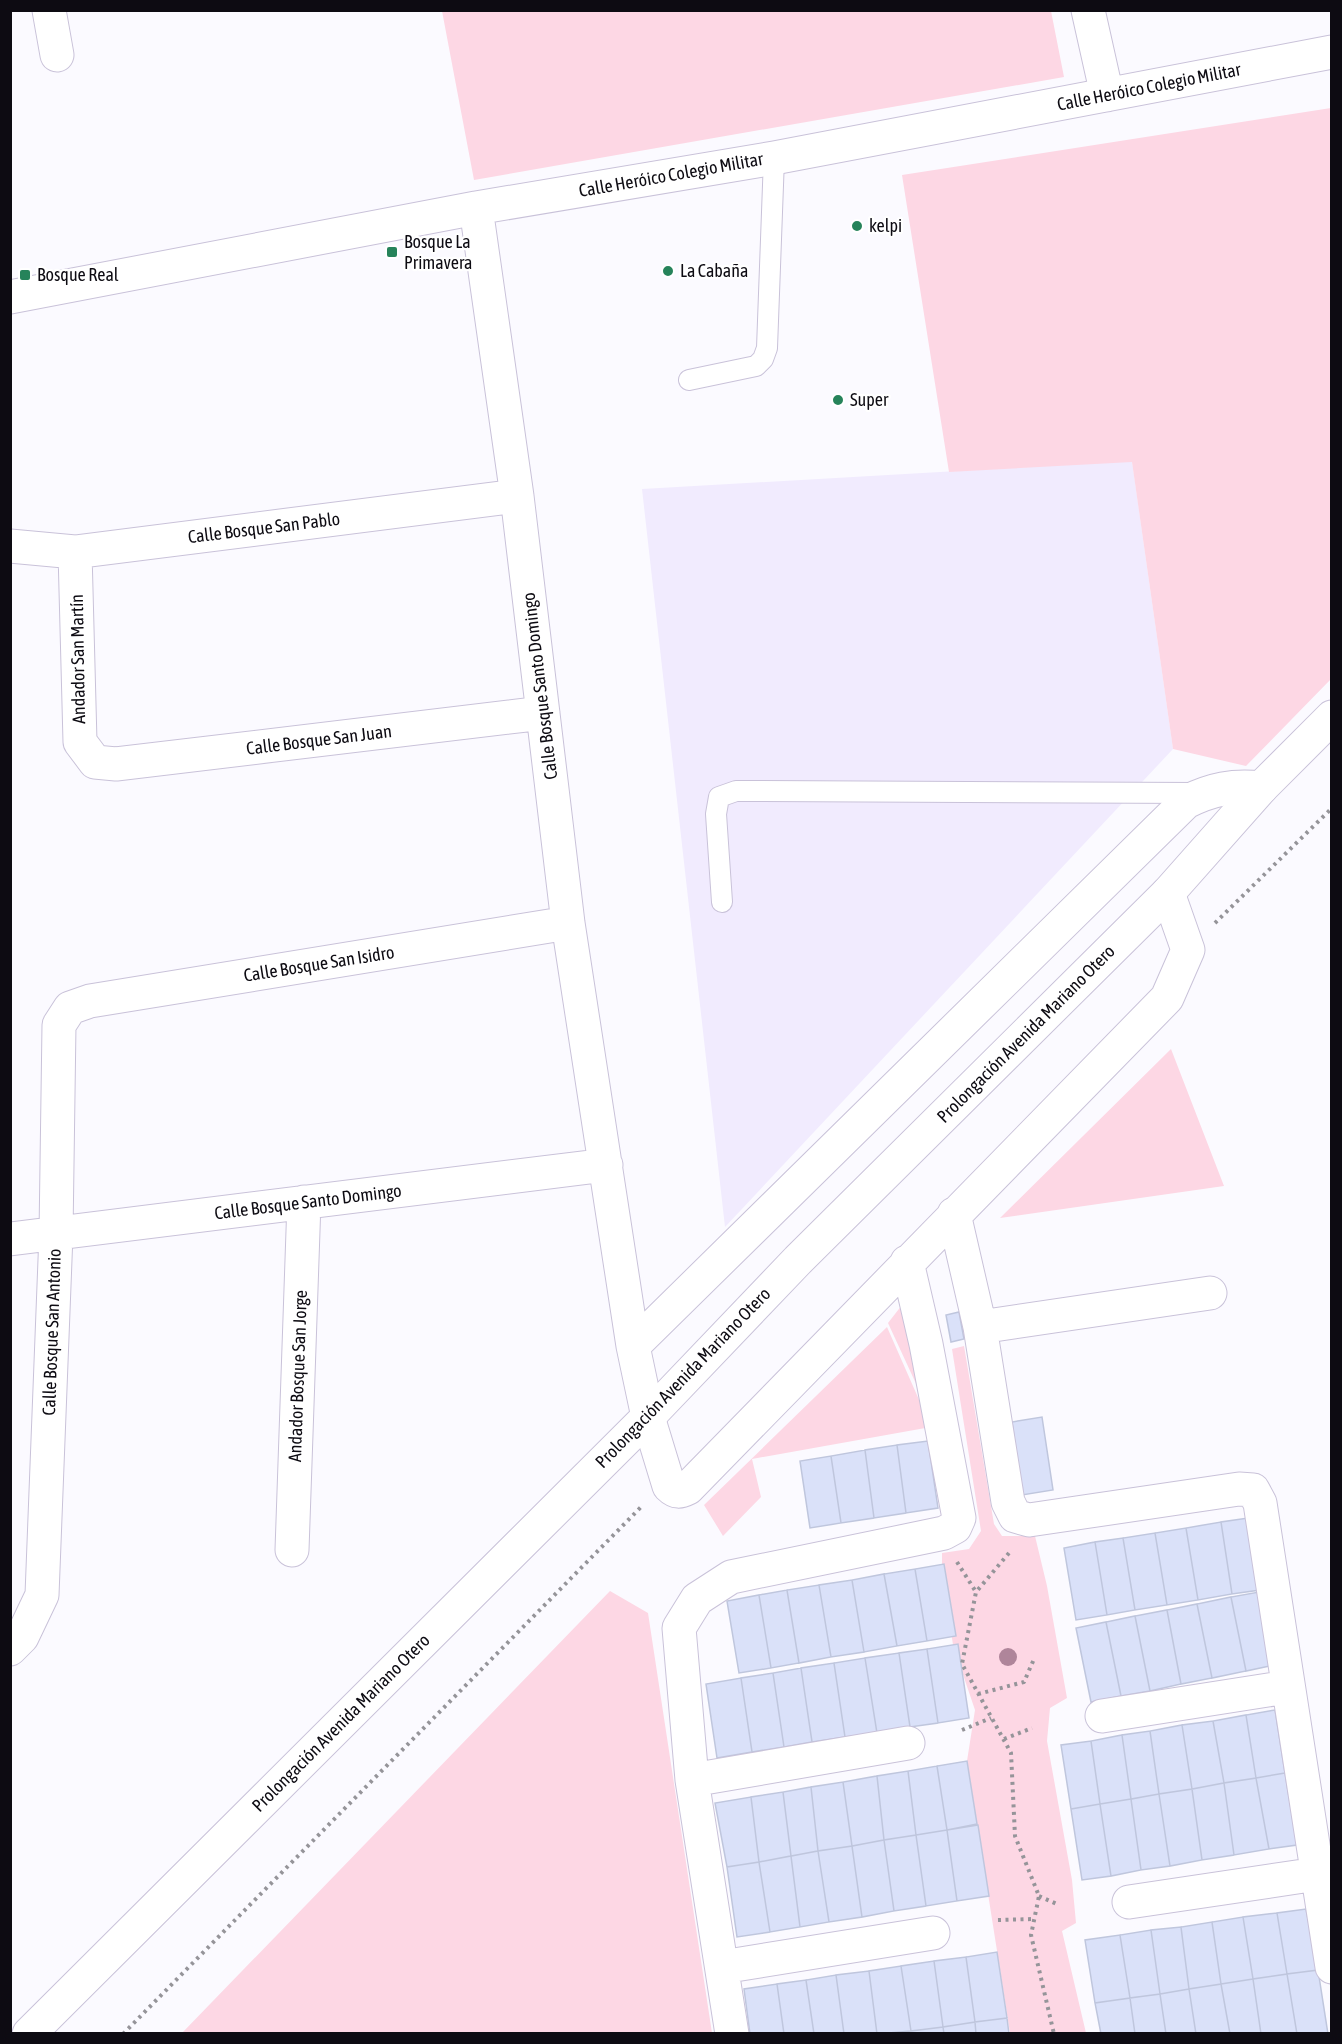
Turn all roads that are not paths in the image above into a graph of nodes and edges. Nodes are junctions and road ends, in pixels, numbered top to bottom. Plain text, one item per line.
1 (49, 10) edge
2 (1088, 10) edge
3 (1332, 52) edge
4 (57, 55) dead end
5 (1107, 95) junction
6 (774, 158) junction
7 (476, 208) junction
8 (10, 297) edge
9 (689, 380) dead end
10 (517, 496) junction
11 (10, 546) edge
12 (75, 552) junction
13 (543, 713) junction
14 (1332, 717) edge
15 (95, 762) joint
16 (1261, 788) junction
17 (1203, 793) junction
18 (1168, 893) junction
19 (722, 902) dead end
20 (568, 923) junction
21 (70, 1008) joint
22 (606, 1165) junction
23 (304, 1202) junction
24 (954, 1214) junction
25 (56, 1234) junction
26 (10, 1239) edge
27 (907, 1262) junction
28 (1210, 1293) dead end
29 (980, 1327) junction
30 (633, 1347) junction
31 (648, 1416) junction
32 (292, 1550) dead end
33 (10, 1649) edge
34 (1287, 1687) junction
35 (1102, 1716) dead end
36 (908, 1743) dead end
37 (692, 1780) junction
38 (1317, 1874) junction
39 (1129, 1902) dead end
40 (933, 1933) dead end
41 (722, 1967) junction
42 (1332, 1967) edge
43 (29, 2034) edge
44 (732, 2034) edge

1 - 4 street
2 - 5 street
3 - 5 street, Calle Heróico Colegio Militar
5 - 6 street, Calle Heróico Colegio Militar
6 - 7 street, Calle Heróico Colegio Militar
6 - 9 lane
7 - 8 street, Calle Heróico Colegio Militar
7 - 10 street, Calle Bosque Santo Domingo
10 - 12 street, Calle Bosque San Pablo
10 - 13 street, Calle Bosque Santo Domingo
11 - 12 street, Calle Bosque San Pablo
12 - 15 street, Andador San Martín
13 - 15 street, Calle Bosque San Juan
13 - 20 street, Calle Bosque Santo Domingo
14 - 16 street, Prolongación Avenida Mariano Otero
16 - 17 street
16 - 18 street, Prolongación Avenida Mariano Otero
17 - 19 lane
17 - 30 street
18 - 24 street
18 - 31 street, Prolongación Avenida Mariano Otero
20 - 21 street, Calle Bosque San Isidro
20 - 22 street, Calle Bosque Santo Domingo
21 - 25 street, Calle Bosque San Antonio
22 - 23 street, Calle Bosque Santo Domingo
22 - 30 street, Calle Bosque Santo Domingo
23 - 25 street, Calle Bosque Santo Domingo
23 - 32 street, Andador Bosque San Jorge
24 - 27 street
24 - 29 street
25 - 26 street, Calle Bosque Santo Domingo
25 - 33 street, Calle Bosque San Antonio
27 - 31 street, Calle Bosque Santo Domingo
27 - 37 street
28 - 29 street
29 - 34 street
30 - 31 street, Calle Bosque Santo Domingo
31 - 43 street, Prolongación Avenida Mariano Otero
34 - 35 street
34 - 38 street
36 - 37 street
37 - 41 street
38 - 39 street
38 - 42 street
40 - 41 street
41 - 44 street

